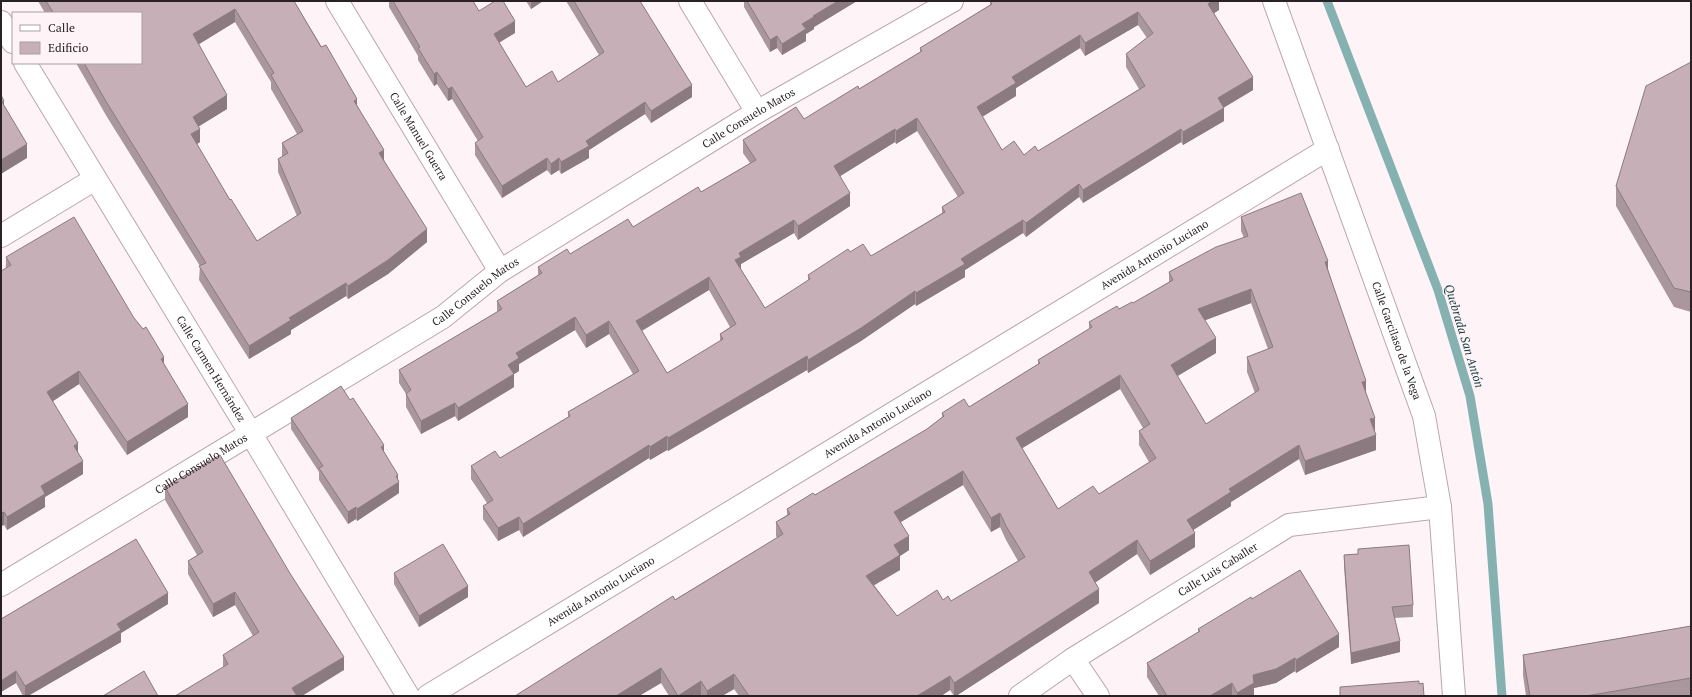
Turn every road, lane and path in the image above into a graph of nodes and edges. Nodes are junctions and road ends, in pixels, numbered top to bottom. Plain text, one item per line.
1 (337, 1) edge
2 (690, 1) edge
3 (952, 1) edge
4 (1274, 1) edge
5 (1, 22) edge
6 (12, 40) edge
7 (26, 64) edge
8 (757, 112) junction
9 (1328, 149) junction
10 (95, 179) junction
11 (1, 236) edge
12 (500, 271) junction
13 (251, 434) junction
14 (1440, 507) junction
15 (1, 585) edge
16 (1073, 660) junction
17 (408, 696) edge
18 (428, 696) edge
19 (1020, 696) edge
20 (1098, 696) edge
21 (1454, 696) edge

1 - 12 street, Calle Manuel Guerra
2 - 8 street
3 - 8 street, Calle Consuelo Matos
4 - 9 street, Calle Garcilaso de la Vega
5 - 6 street
7 - 10 street, Calle Carmen Hernández
8 - 12 street, Calle Consuelo Matos
9 - 14 street, Calle Garcilaso de la Vega
9 - 18 street, Avenida Antonio Luciano
10 - 11 street
10 - 13 street, Calle Carmen Hernández
12 - 13 street, Calle Consuelo Matos
13 - 15 street, Calle Consuelo Matos
13 - 17 street, Calle Carmen Hernández
14 - 16 street, Calle Luis Caballer
14 - 21 street, Calle Garcilaso de la Vega
16 - 19 street, Calle Luis Caballer
16 - 20 street

